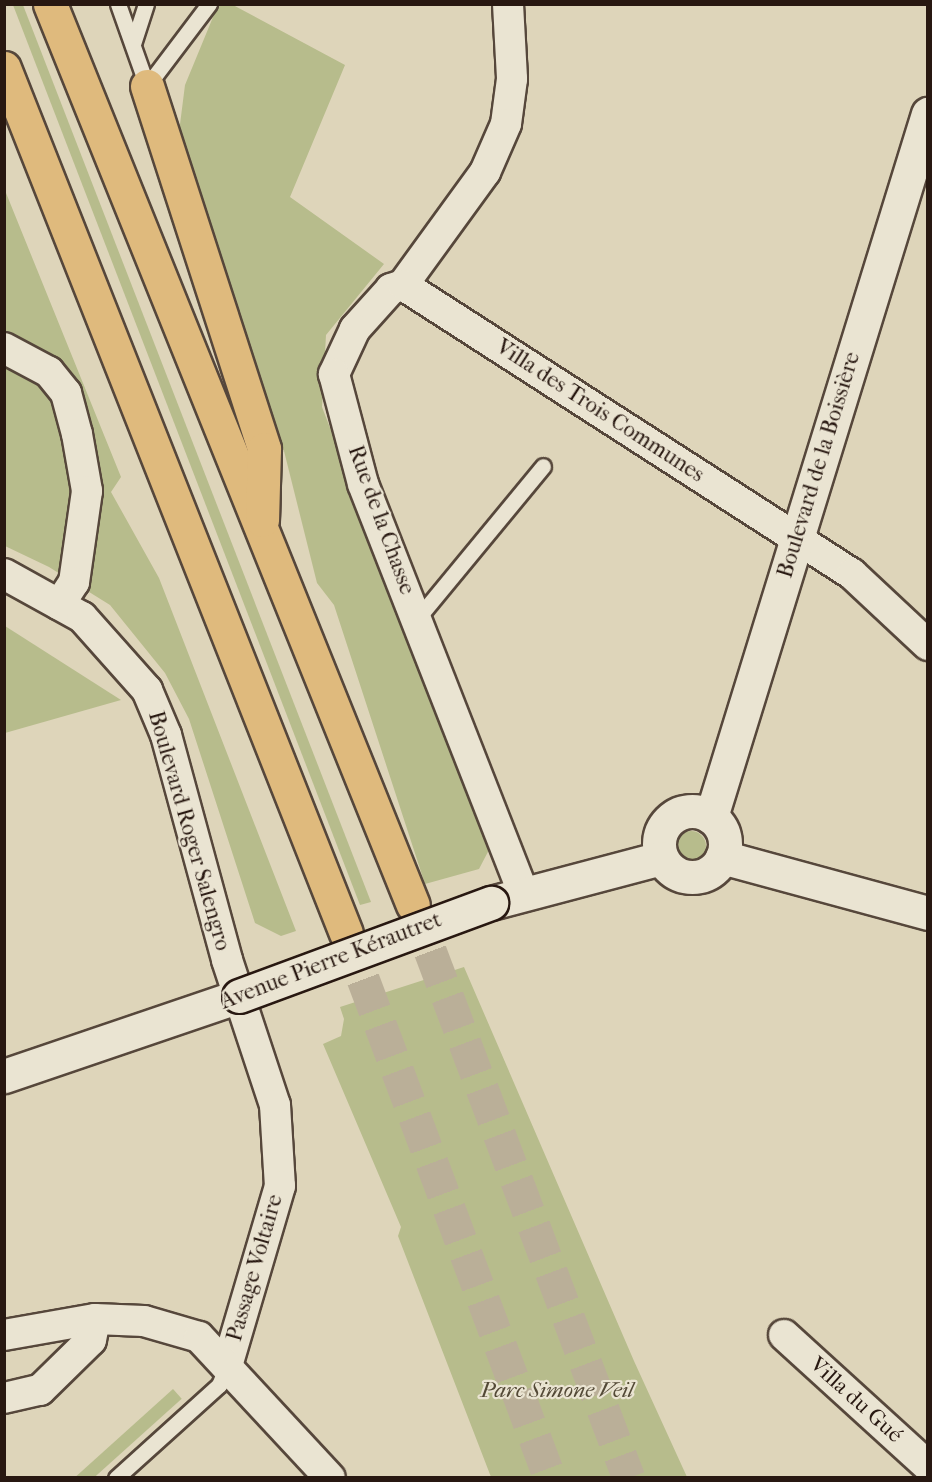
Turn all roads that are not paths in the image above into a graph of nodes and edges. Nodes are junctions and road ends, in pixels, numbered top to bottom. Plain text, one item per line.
1 (50, 4) edge
2 (118, 4) edge
3 (146, 4) edge
4 (209, 4) edge
5 (508, 4) edge
6 (133, 44) junction
7 (4, 68) edge
8 (147, 86) junction
9 (927, 114) edge
10 (403, 285) junction
11 (4, 348) edge
12 (543, 466) dead end
13 (262, 534) junction
14 (796, 538) junction
15 (9, 579) edge
16 (59, 605) junction
17 (417, 619) junction
18 (927, 645) edge
19 (711, 817) junction
20 (722, 857) junction
21 (661, 858) junction
22 (524, 894) junction
23 (412, 905) tunnel mouth
24 (927, 913) edge
25 (346, 933) tunnel mouth
26 (239, 996) junction
27 (4, 1076) edge
28 (95, 1319) junction
29 (4, 1335) edge
30 (784, 1335) dead end
31 (227, 1366) junction
32 (4, 1398) edge
33 (927, 1466) edge
34 (116, 1478) edge
35 (330, 1478) edge

1 - 13 highway
2 - 6 lane
3 - 6 lane
4 - 8 lane
5 - 10 street, Rue de la Chasse
6 - 8 lane
7 - 25 highway
8 - 13 highway
9 - 14 main road, Boulevard de la Boissière
10 - 14 street, Villa des Trois Communes
10 - 17 street, Rue de la Chasse
11 - 16 street
12 - 17 lane
13 - 23 highway
14 - 18 street, Villa des Trois Communes
14 - 19 main road, Boulevard de la Boissière
15 - 16 street, Boulevard Roger Salengro
16 - 26 street, Boulevard Roger Salengro
17 - 22 street, Rue de la Chasse
19 - 20 main road
19 - 21 main road
20 - 21 main road
20 - 24 main road
21 - 22 main road, Avenue Pierre Kérautret
22 - 26 main road, Avenue Pierre Kérautret, bridge
26 - 27 main road, Avenue Pierre Kérautret
26 - 31 street, Passage Voltaire
28 - 29 street
28 - 31 street
28 - 32 street
30 - 33 street, Villa du Gué
31 - 34 lane
31 - 35 street

